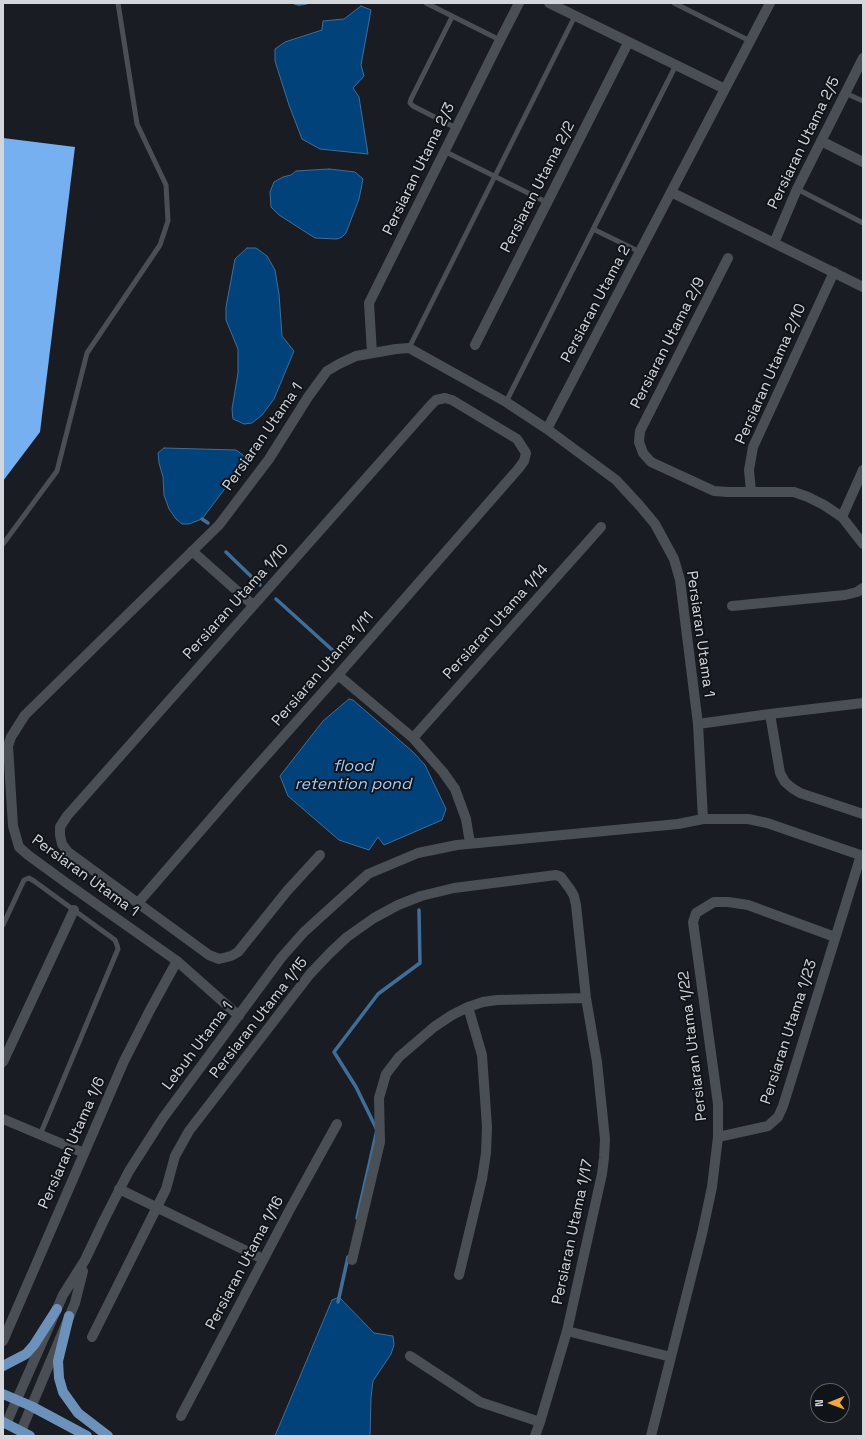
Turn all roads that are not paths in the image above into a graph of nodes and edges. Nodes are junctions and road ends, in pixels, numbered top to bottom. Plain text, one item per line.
1 (118, 3) edge
2 (426, 3) edge
3 (519, 3) edge
4 (549, 3) edge
5 (674, 3) edge
6 (770, 3) edge
7 (575, 16) junction
8 (452, 17) junction
9 (500, 40) junction
10 (750, 41) junction
11 (628, 43) junction
12 (863, 58) edge
13 (676, 65) junction
14 (725, 89) junction
15 (845, 93) junction
16 (863, 101) edge
17 (456, 128) junction
18 (821, 141) junction
19 (444, 151) junction
20 (863, 162) edge
21 (494, 176) junction
22 (797, 189) junction
23 (671, 192) junction
24 (546, 202) junction
25 (863, 224) edge
26 (593, 229) junction
27 (774, 243) junction
28 (640, 252) junction
29 (728, 258) dead end
30 (834, 272) junction
31 (863, 286) edge
32 (475, 345) dead end
33 (409, 348) junction
34 (372, 353) junction
35 (506, 402) junction
36 (547, 430) junction
37 (526, 453) joint
38 (863, 470) edge
39 (751, 491) junction
40 (842, 517) junction
41 (601, 527) dead end
42 (3, 544) edge
43 (863, 544) edge
44 (192, 551) junction
45 (863, 588) edge
46 (253, 605) junction
47 (732, 606) dead end
48 (338, 675) junction
49 (863, 703) edge
50 (770, 714) junction
51 (698, 724) junction
52 (413, 738) junction
53 (7, 783) edge
54 (863, 814) edge
55 (704, 819) junction
56 (470, 843) junction
57 (320, 855) dead end
58 (862, 855) edge
59 (570, 889) joint
60 (138, 903) junction
61 (74, 910) junction
62 (3, 925) edge
63 (835, 937) junction
64 (177, 961) junction
65 (586, 998) junction
66 (468, 1007) junction
67 (239, 1016) junction
68 (3, 1062) edge
69 (3, 1119) edge
70 (337, 1124) dead end
71 (40, 1135) junction
72 (718, 1137) junction
73 (84, 1153) junction
74 (119, 1189) junction
75 (157, 1208) junction
76 (263, 1259) junction
77 (85, 1260) junction
78 (352, 1260) dead end
79 (459, 1275) dead end
80 (57, 1309) junction
81 (69, 1316) junction
82 (567, 1331) junction
83 (92, 1337) dead end
84 (3, 1341) edge
85 (410, 1356) dead end
86 (671, 1357) junction
87 (3, 1366) edge
88 (3, 1394) edge
89 (17, 1400) junction
90 (31, 1406) junction
91 (181, 1416) dead end
92 (540, 1422) junction
93 (5, 1423) edge
94 (21, 1431) junction
95 (30, 1436) edge
96 (87, 1436) edge
97 (108, 1436) edge
98 (535, 1436) edge
99 (651, 1436) edge

1 - 42 lane
2 - 8 lane
3 - 9 street, Persiaran Utama 2/3
4 - 7 street
5 - 10 lane
6 - 10 street, Persiaran Utama 2
7 - 11 street
7 - 21 lane
8 - 9 lane
8 - 17 lane
9 - 17 street, Persiaran Utama 2/3
10 - 14 street, Persiaran Utama 2
11 - 13 street
11 - 24 street, Persiaran Utama 2/2
12 - 15 street, Persiaran Utama 2/5
13 - 14 street
13 - 26 lane
14 - 23 street, Persiaran Utama 2
15 - 16 lane
15 - 18 street, Persiaran Utama 2/5
17 - 19 street, Persiaran Utama 2/3
18 - 20 street
18 - 22 street, Persiaran Utama 2/5
19 - 21 lane
19 - 34 street, Persiaran Utama 2/3
21 - 24 lane
21 - 33 lane
22 - 25 lane
22 - 27 street, Persiaran Utama 2/5
23 - 27 street
23 - 28 street, Persiaran Utama 2
24 - 32 street, Persiaran Utama 2/2
26 - 28 lane
26 - 35 lane
27 - 30 street
28 - 36 street, Persiaran Utama 2
29 - 39 street, Persiaran Utama 2/9
30 - 31 street
30 - 39 street, Persiaran Utama 2/10
33 - 34 street, Persiaran Utama 1
33 - 35 street, Persiaran Utama 1
34 - 44 street, Persiaran Utama 1
35 - 36 street, Persiaran Utama 1
36 - 51 street, Persiaran Utama 1
37 - 46 street, Persiaran Utama 1/10
37 - 48 street, Persiaran Utama 1/11
38 - 40 street
39 - 40 street
40 - 43 street
41 - 52 street, Persiaran Utama 1/14
44 - 46 street
44 - 53 street, Persiaran Utama 1
45 - 47 street
46 - 60 street, Persiaran Utama 1/10
48 - 52 street
48 - 60 street, Persiaran Utama 1/11
49 - 50 street
50 - 51 street
50 - 54 street
51 - 55 street, Persiaran Utama 1
52 - 56 street
53 - 64 street, Persiaran Utama 1
55 - 56 street, Lebuh Utama 1
55 - 58 street, Lebuh Utama 1
56 - 67 street, Lebuh Utama 1
57 - 60 street
58 - 63 street, Persiaran Utama 1/23
59 - 65 street, Persiaran Utama 1/17
59 - 75 street, Persiaran Utama 1/15
61 - 62 lane
61 - 68 street
61 - 71 lane
63 - 72 street, Persiaran Utama 1/23
63 - 72 street, Persiaran Utama 1/22
64 - 67 street, Persiaran Utama 1
64 - 73 street, Persiaran Utama 1/6
65 - 66 street
65 - 82 street, Persiaran Utama 1/17
66 - 78 street
66 - 79 street
67 - 74 street, Lebuh Utama 1
69 - 71 street
70 - 76 street, Persiaran Utama 1/16
71 - 73 street
72 - 86 street, Persiaran Utama 1/22
73 - 84 street, Persiaran Utama 1/6
74 - 75 street
74 - 77 street, Lebuh Utama 1
75 - 76 street
75 - 83 street, Persiaran Utama 1/15
76 - 91 street, Persiaran Utama 1/16
77 - 80 street
77 - 81 street
80 - 87 main road
80 - 89 street
81 - 90 street
81 - 97 main road
82 - 86 street
82 - 92 street, Persiaran Utama 1/17
85 - 92 street
86 - 99 street, Persiaran Utama 1/22
88 - 89 main road
89 - 90 main road
89 - 93 street
90 - 94 street
90 - 96 main road
92 - 98 street, Persiaran Utama 1/17
93 - 94 main road
94 - 95 main road

